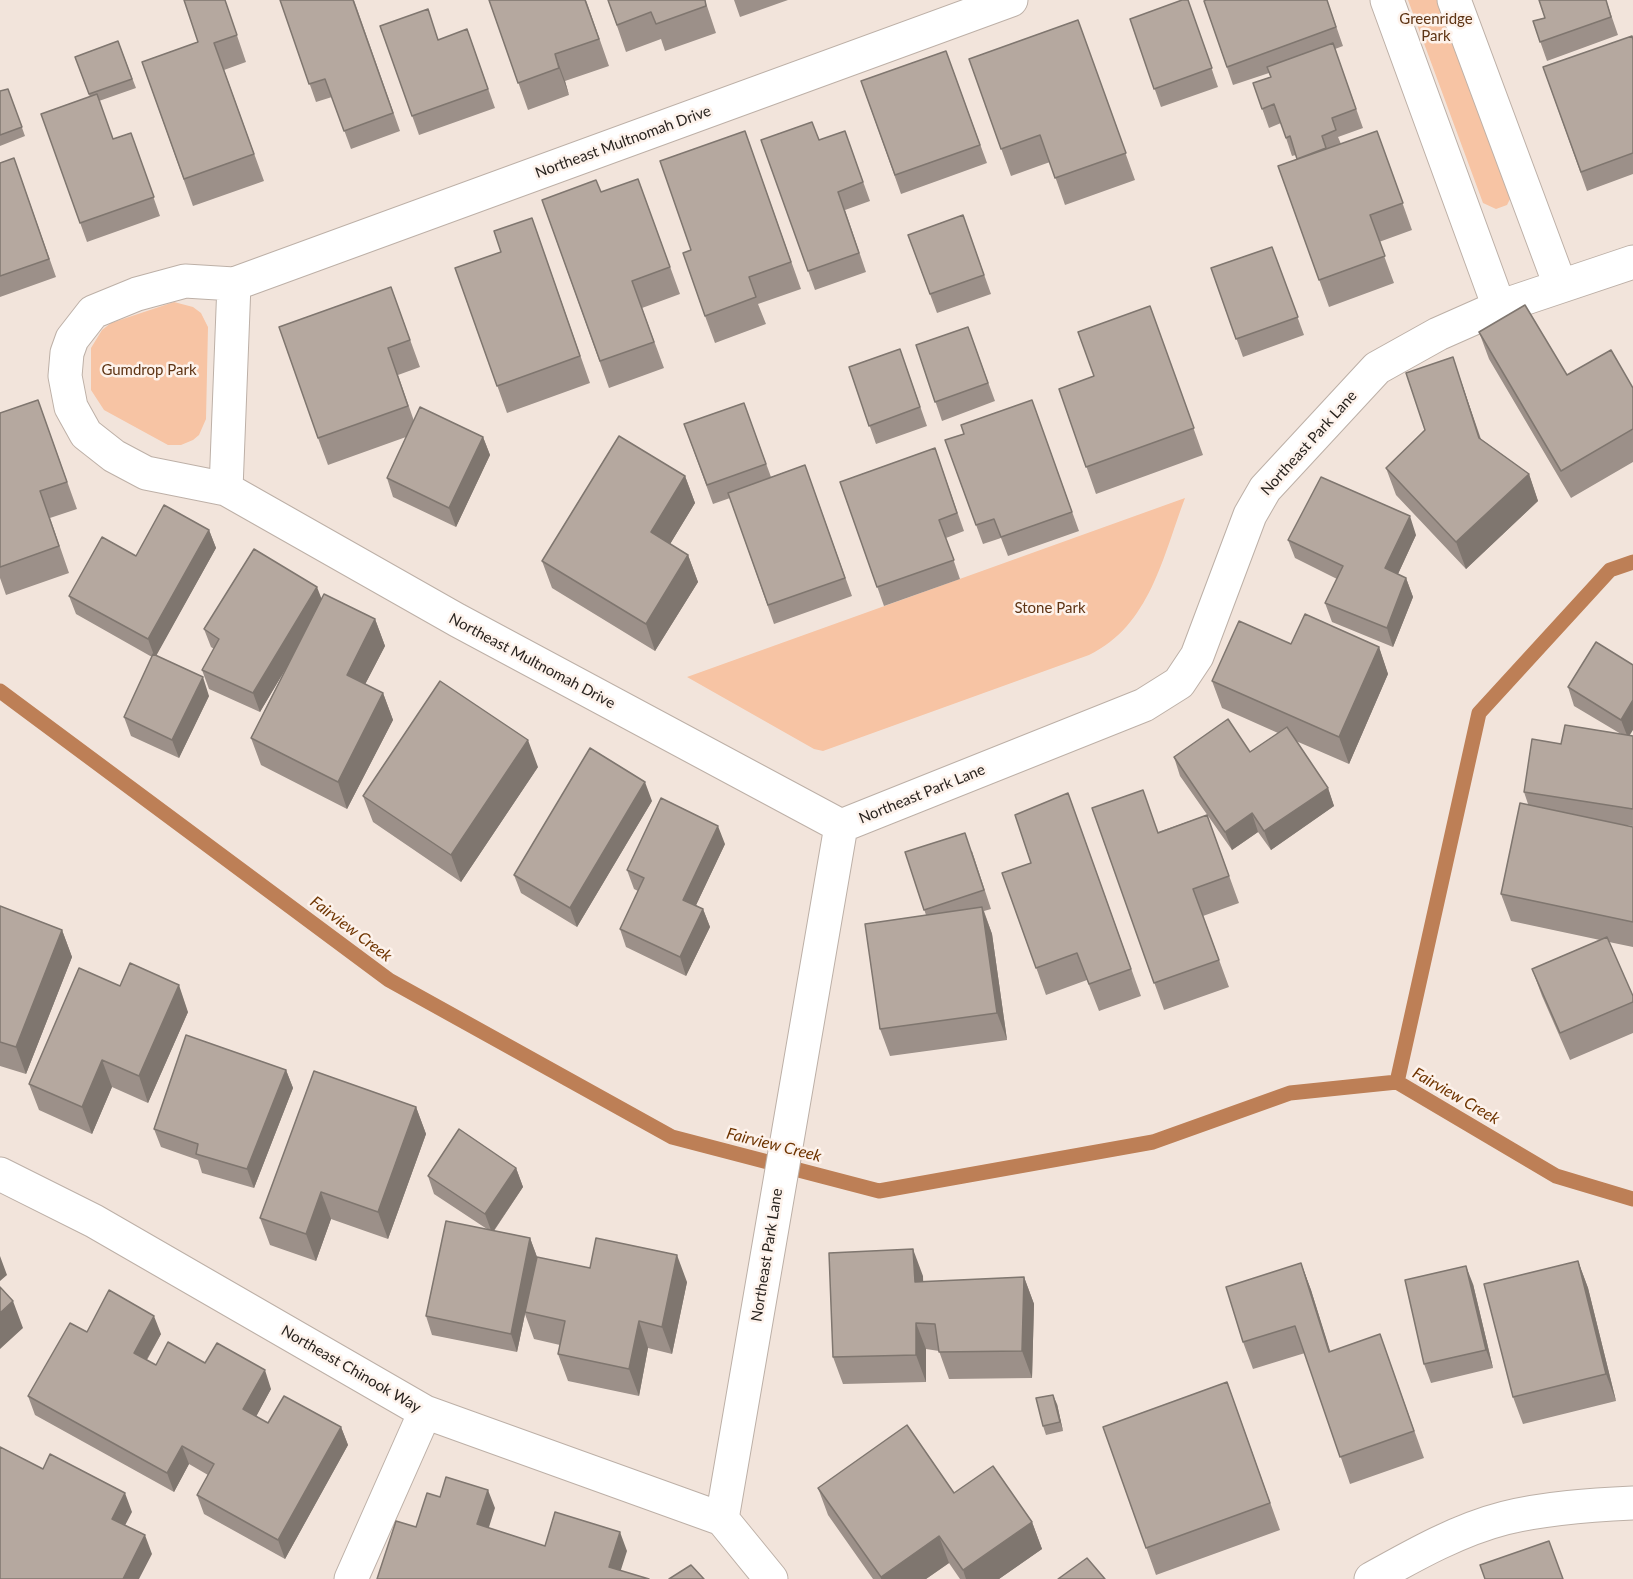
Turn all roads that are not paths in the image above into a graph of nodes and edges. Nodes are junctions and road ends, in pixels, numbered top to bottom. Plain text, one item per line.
1 (1011, 0) edge
2 (1387, 0) edge
3 (1455, 0) edge
4 (1633, 262) edge
5 (234, 284) junction
6 (1560, 285) junction
7 (1499, 307) junction
8 (226, 489) junction
9 (841, 826) junction
10 (0, 1174) edge
11 (425, 1412) junction
12 (1633, 1503) edge
13 (722, 1519) junction
14 (351, 1579) edge
15 (771, 1579) edge
16 (1371, 1579) edge

1 - 5 street, Northeast Multnomah Drive
2 - 7 street
3 - 6 street
4 - 6 street, Northeast Park Lane
5 - 8 street
5 - 8 street, Northeast Multnomah Drive
6 - 7 street, Northeast Park Lane
7 - 9 street, Northeast Park Lane
8 - 9 street, Northeast Multnomah Drive
9 - 13 street, Northeast Park Lane
10 - 11 street, Northeast Chinook Way
11 - 13 street, Northeast Chinook Way
11 - 14 street
12 - 16 street
13 - 15 street

